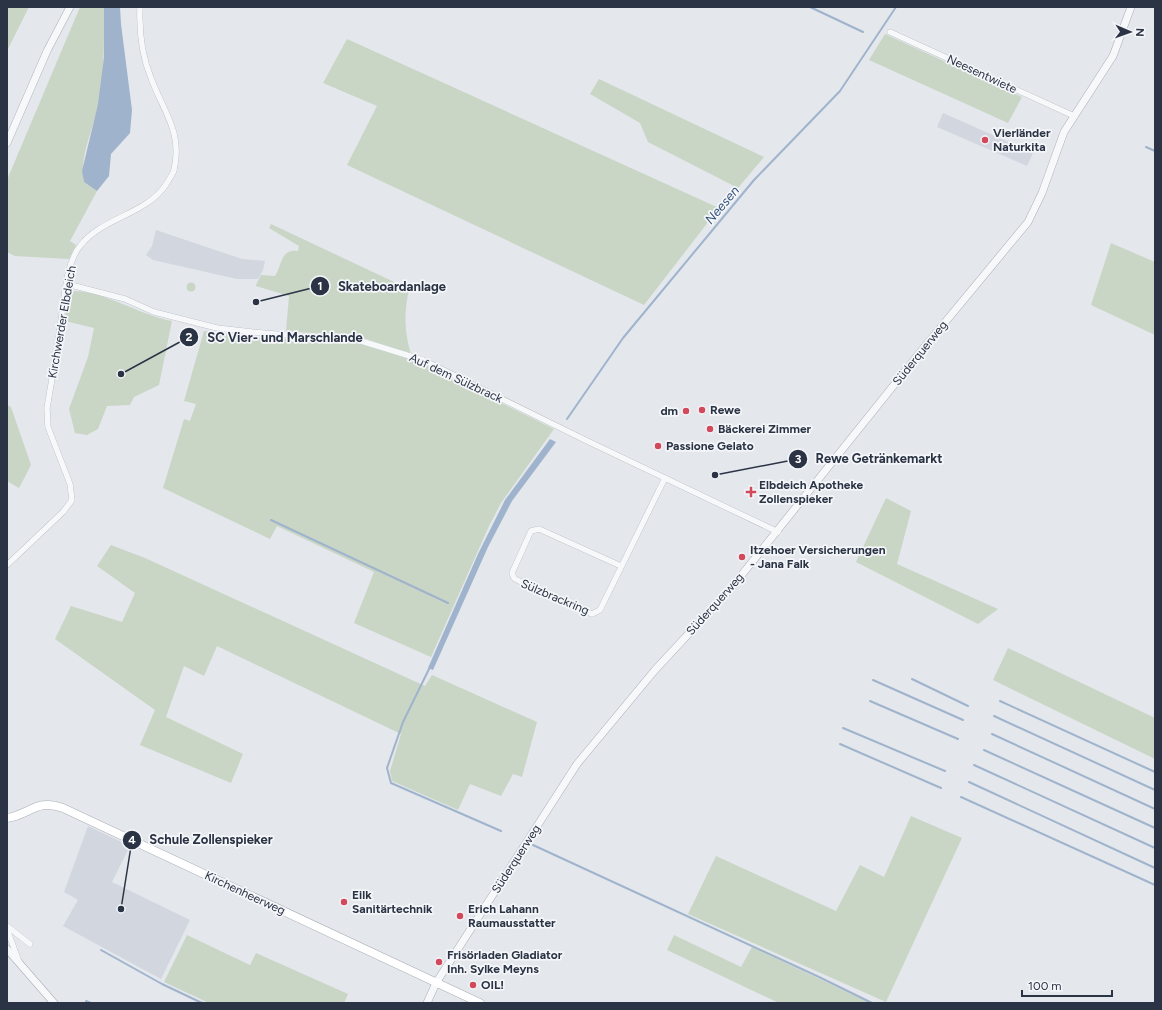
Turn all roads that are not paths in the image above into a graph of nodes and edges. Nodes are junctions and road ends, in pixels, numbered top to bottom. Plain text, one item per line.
1 (70, 7) edge
2 (140, 7) edge
3 (1131, 7) edge
4 (890, 32) dead end
5 (1074, 116) junction
6 (7, 143) edge
7 (66, 284) junction
8 (665, 478) junction
9 (778, 532) junction
10 (7, 566) edge
11 (621, 566) junction
12 (7, 818) edge
13 (7, 926) edge
14 (7, 929) edge
15 (30, 944) dead end
16 (7, 950) edge
17 (19, 962) junction
18 (436, 983) junction
19 (54, 1003) edge
20 (427, 1003) edge
21 (480, 1003) edge

1 - 6 street
2 - 7 street, Kirchwerder Elbdeich
3 - 5 street, Süderquerweg
4 - 5 street, Neesentwiete
5 - 9 street, Süderquerweg
7 - 8 street, Auf dem Sülzbrack
7 - 10 street, Kirchwerder Elbdeich
8 - 9 street, Auf dem Sülzbrack
8 - 11 street, Sülzbrackring
9 - 18 street, Süderquerweg
11 - 11 street, Sülzbrackring
12 - 18 main road, Kirchenheerweg
13 - 15 street
14 - 17 street
16 - 17 street
17 - 19 street
18 - 20 street, Süderquerweg
18 - 21 main road, Kirchenheerweg

